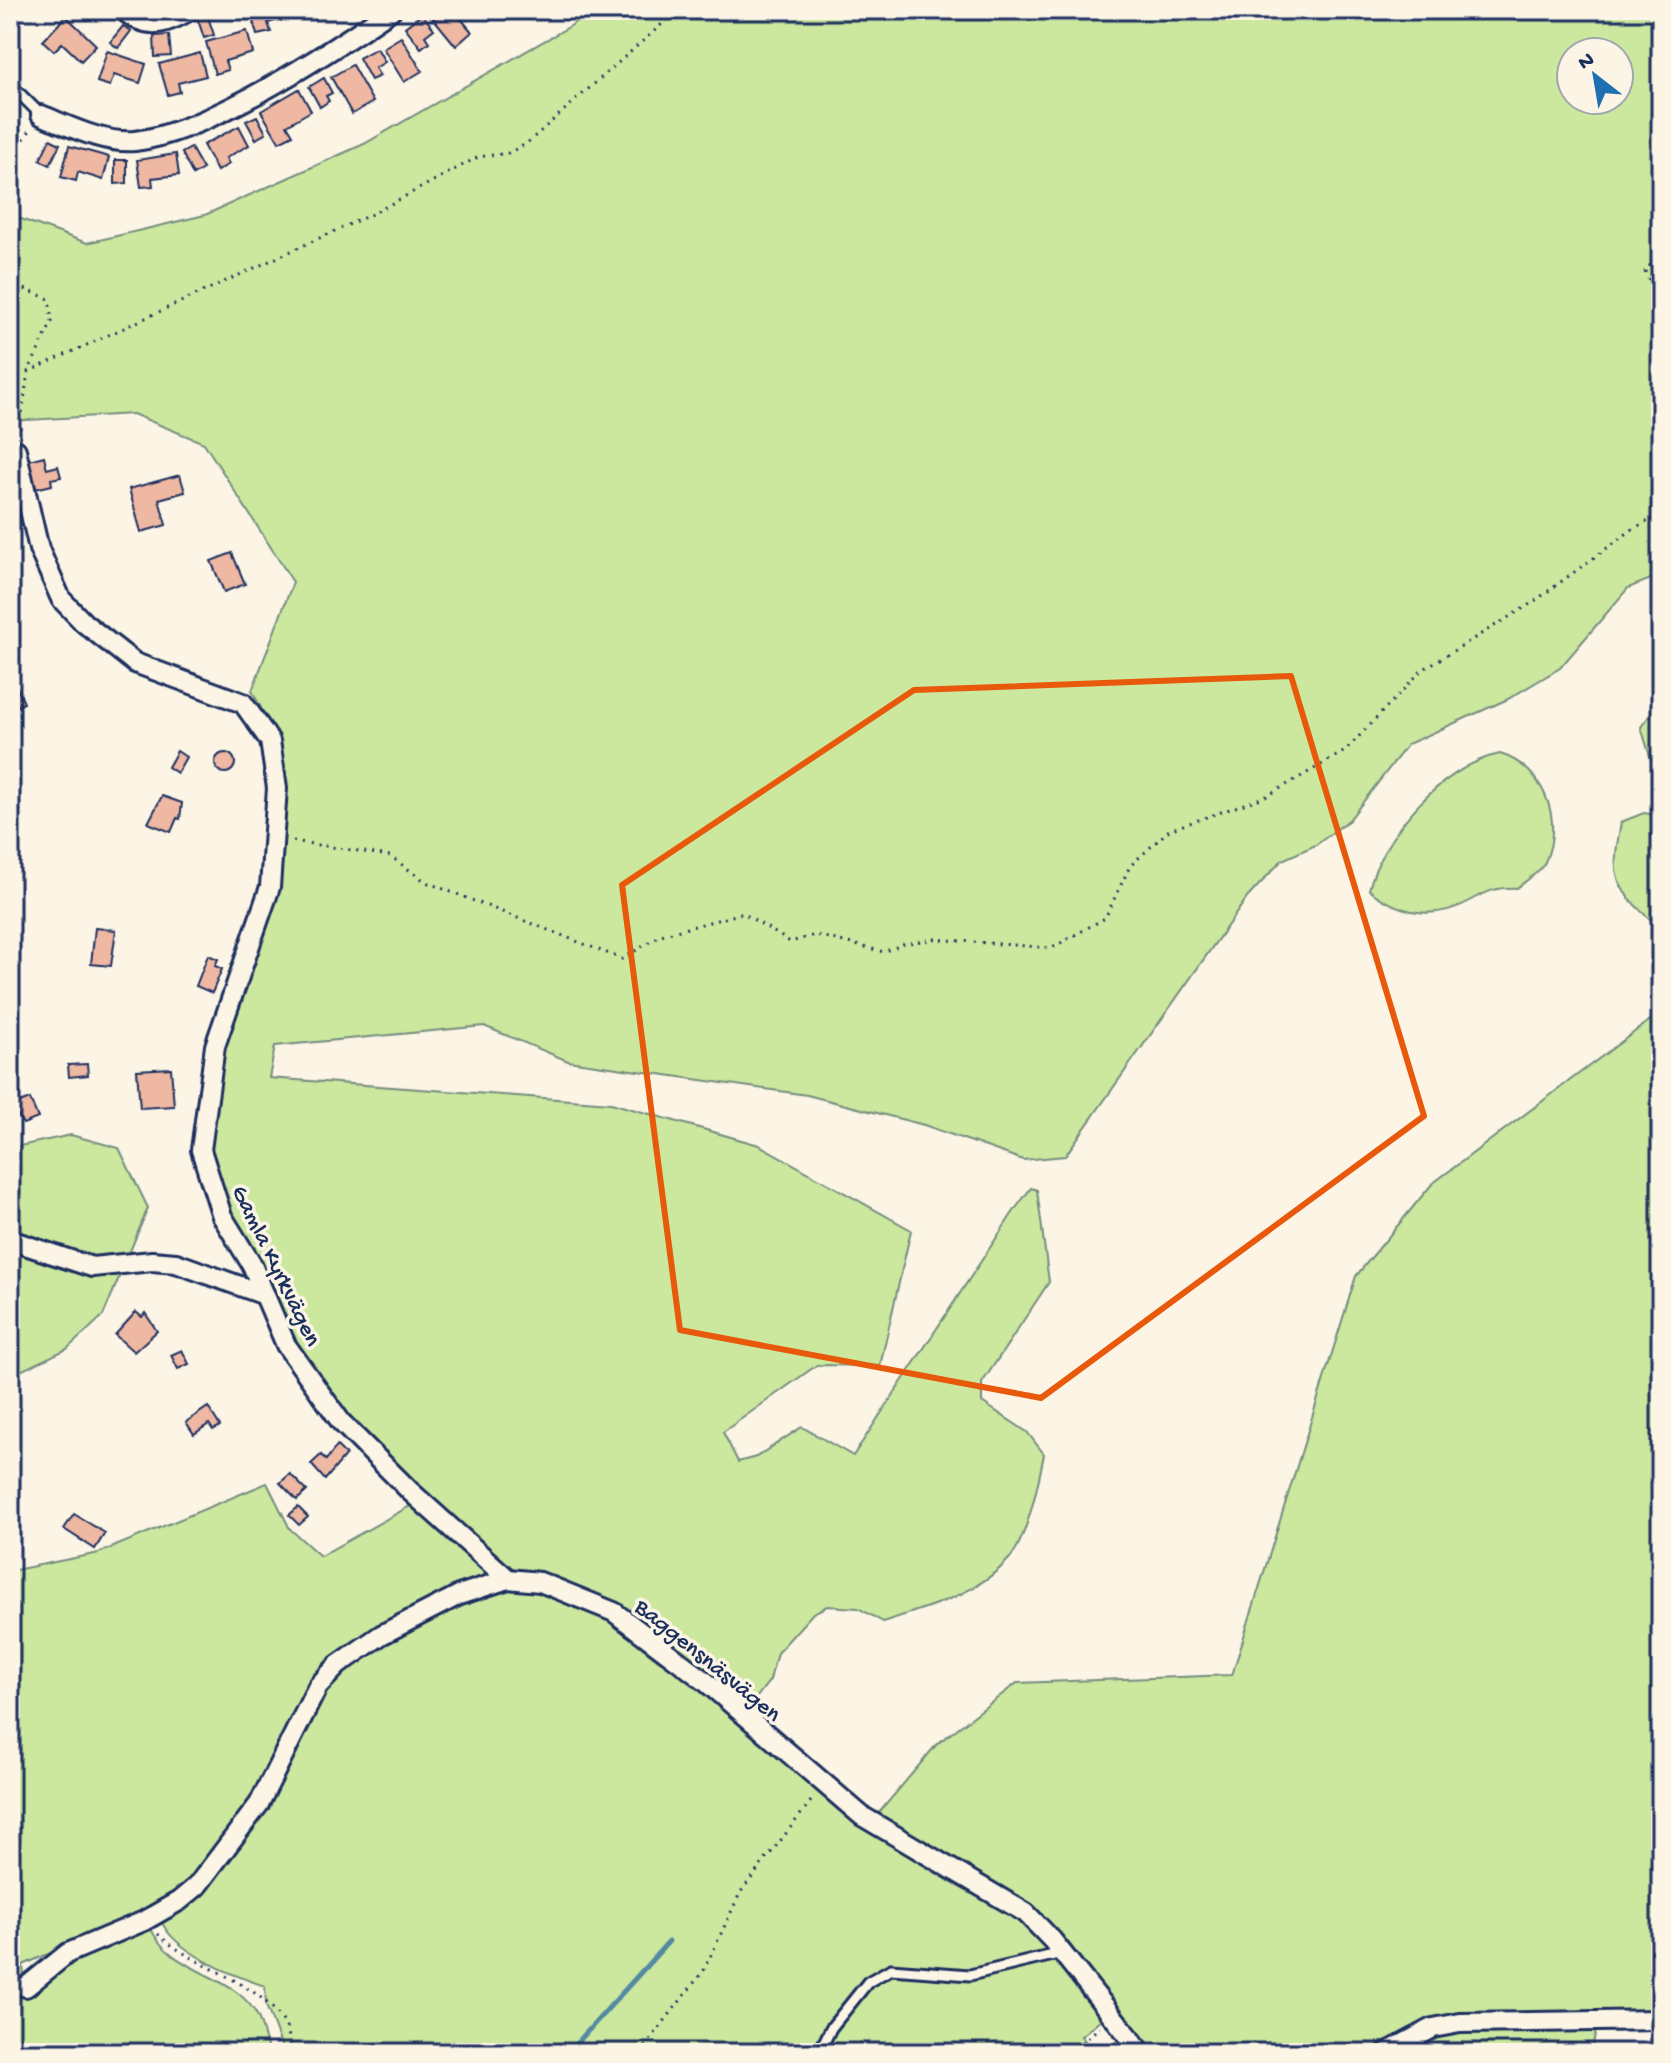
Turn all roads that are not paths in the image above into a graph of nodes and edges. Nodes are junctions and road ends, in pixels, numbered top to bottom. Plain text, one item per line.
1 (123, 10) edge
2 (190, 10) edge
3 (391, 10) edge
4 (10, 84) edge
5 (41, 115) joint
6 (13, 451) edge
7 (10, 1240) edge
8 (265, 1295) junction
9 (508, 1579) junction
10 (1062, 1953) junction
11 (26, 1987) dead end
12 (1661, 2020) edge
13 (819, 2053) edge
14 (1142, 2053) edge
15 (1386, 2053) edge

1 - 2 street
3 - 5 street
4 - 5 lane
6 - 8 street, Gamla Kyrkvägen
7 - 8 street
8 - 9 street, Gamla Kyrkvägen
9 - 10 street, Baggensnäsvägen
9 - 11 street, Baggensnäsvägen
10 - 13 lane
10 - 14 street, Baggensnäsvägen
12 - 15 street

